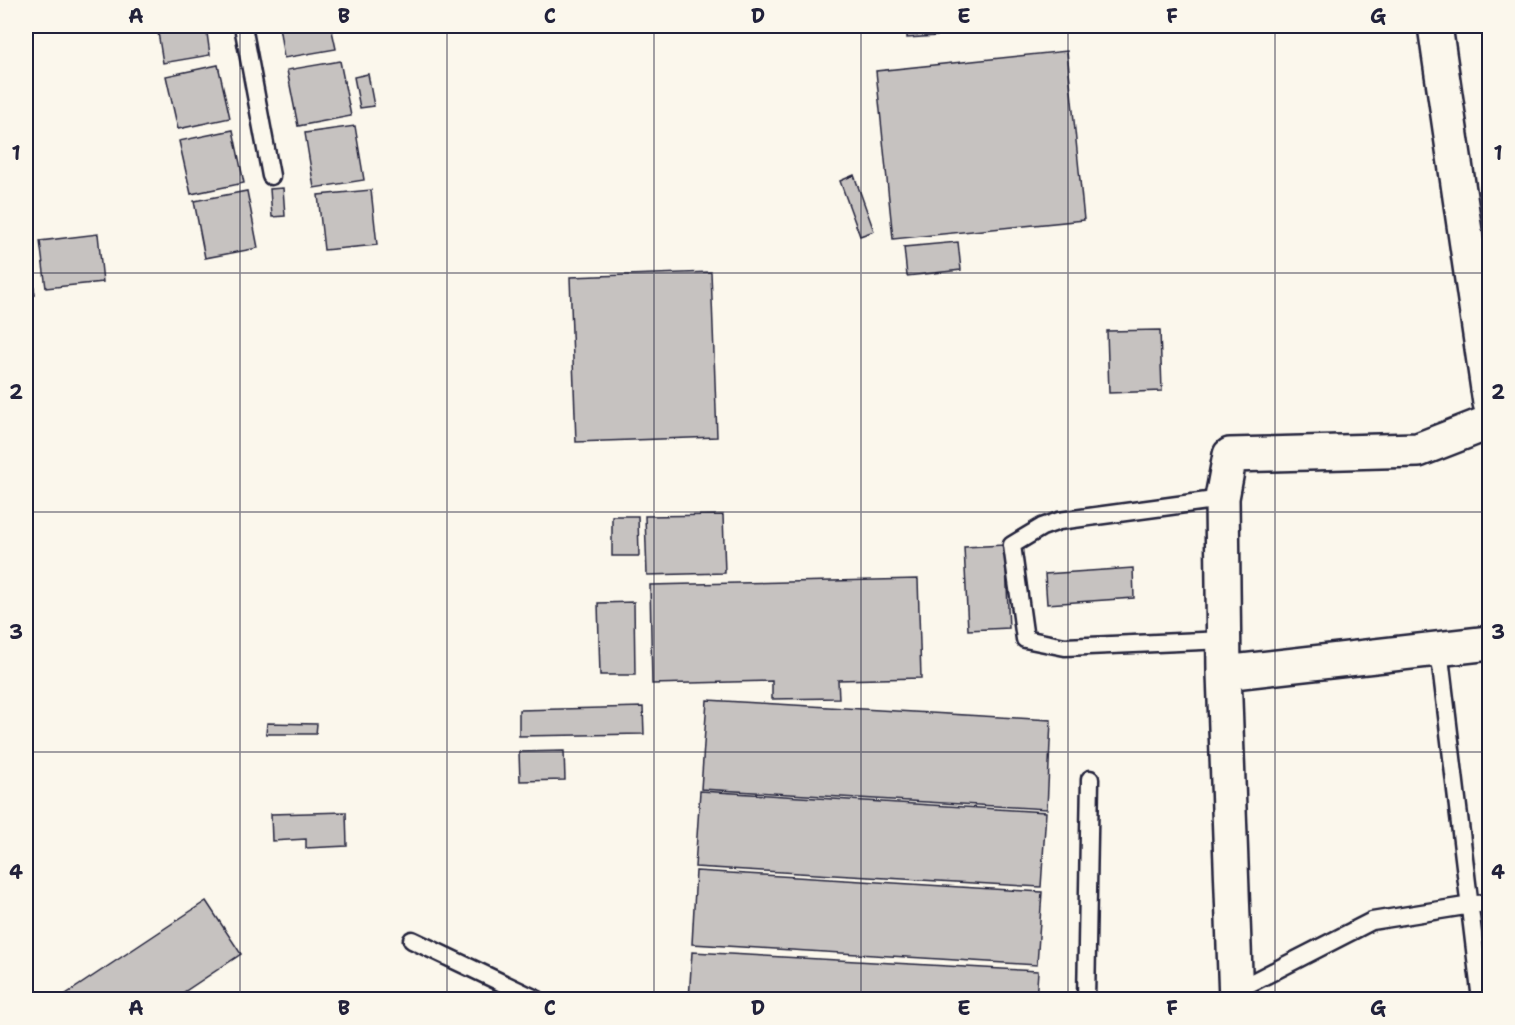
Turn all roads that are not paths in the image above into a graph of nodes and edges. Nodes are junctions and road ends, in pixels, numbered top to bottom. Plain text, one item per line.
1 (243, 26) edge
2 (1435, 26) edge
3 (271, 176) dead end
4 (1490, 403) edge
5 (1490, 422) edge
6 (1222, 498) junction
7 (1225, 640) junction
8 (1490, 643) edge
9 (1439, 649) junction
10 (1224, 673) junction
11 (1090, 779) dead end
12 (1490, 902) edge
13 (1470, 904) junction
14 (412, 940) dead end
15 (1237, 995) edge
16 (538, 999) edge
17 (1086, 999) edge
18 (1481, 999) edge

1 - 3 lane
2 - 4 main road
5 - 6 main road
6 - 7 main road
6 - 7 lane
7 - 10 main road
8 - 9 main road
9 - 10 main road
9 - 13 lane
10 - 15 main road
11 - 17 lane
12 - 13 lane
13 - 15 lane
13 - 18 lane
14 - 16 lane

